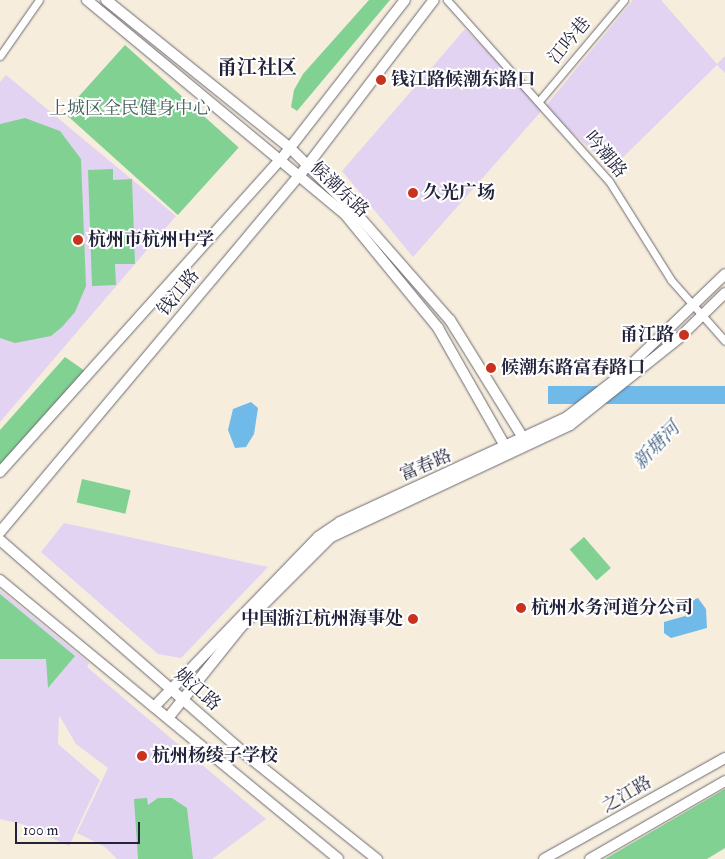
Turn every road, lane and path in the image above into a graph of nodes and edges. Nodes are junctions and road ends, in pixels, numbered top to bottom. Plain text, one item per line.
1 (39, 0) edge
2 (87, 0) edge
3 (106, 0) edge
4 (405, 0) edge
5 (434, 0) edge
6 (447, 0) edge
7 (624, 0) edge
8 (0, 56) edge
9 (538, 101) junction
10 (289, 147) junction
11 (282, 158) junction
12 (308, 165) junction
13 (300, 175) junction
14 (725, 274) edge
15 (725, 293) edge
16 (694, 305) junction
17 (702, 315) junction
18 (725, 341) edge
19 (523, 436) junction
20 (527, 447) junction
21 (508, 451) junction
22 (0, 472) edge
23 (0, 532) edge
24 (0, 540) edge
25 (0, 580) edge
26 (171, 689) junction
27 (183, 700) junction
28 (154, 707) junction
29 (168, 718) junction
30 (725, 758) edge
31 (725, 781) edge
32 (338, 859) edge
33 (377, 859) edge
34 (544, 859) edge
35 (590, 859) edge

1 - 8 street
2 - 11 street, 候潮东路
3 - 10 street, 候潮东路
4 - 10 street, 钱江路
5 - 12 street, 钱江路
6 - 9 street, 吟潮路
7 - 9 street, 江吟巷
9 - 16 street, 吟潮路
10 - 11 street, 钱江路
10 - 12 street, 候潮东路
11 - 13 street, 候潮东路
11 - 22 street, 钱江路
12 - 13 street, 钱江路
12 - 19 street, 候潮东路
13 - 21 street, 候潮东路
13 - 23 street, 钱江路
14 - 16 street, 富春路
15 - 17 street, 富春路
16 - 17 street, 吟潮路
16 - 19 street, 富春路
17 - 18 street, 吟潮路
17 - 20 street, 富春路
19 - 20 street, 候潮东路
19 - 21 street, 富春路
20 - 21 street, 富春路
21 - 26 street, 富春路
21 - 27 street, 富春路
24 - 26 street, 姚江路
25 - 28 street
26 - 27 street, 姚江路
26 - 28 street, 富春路
27 - 29 street, 富春路
27 - 33 street, 姚江路
28 - 29 street
29 - 32 street
30 - 34 street, 之江路
31 - 35 street

